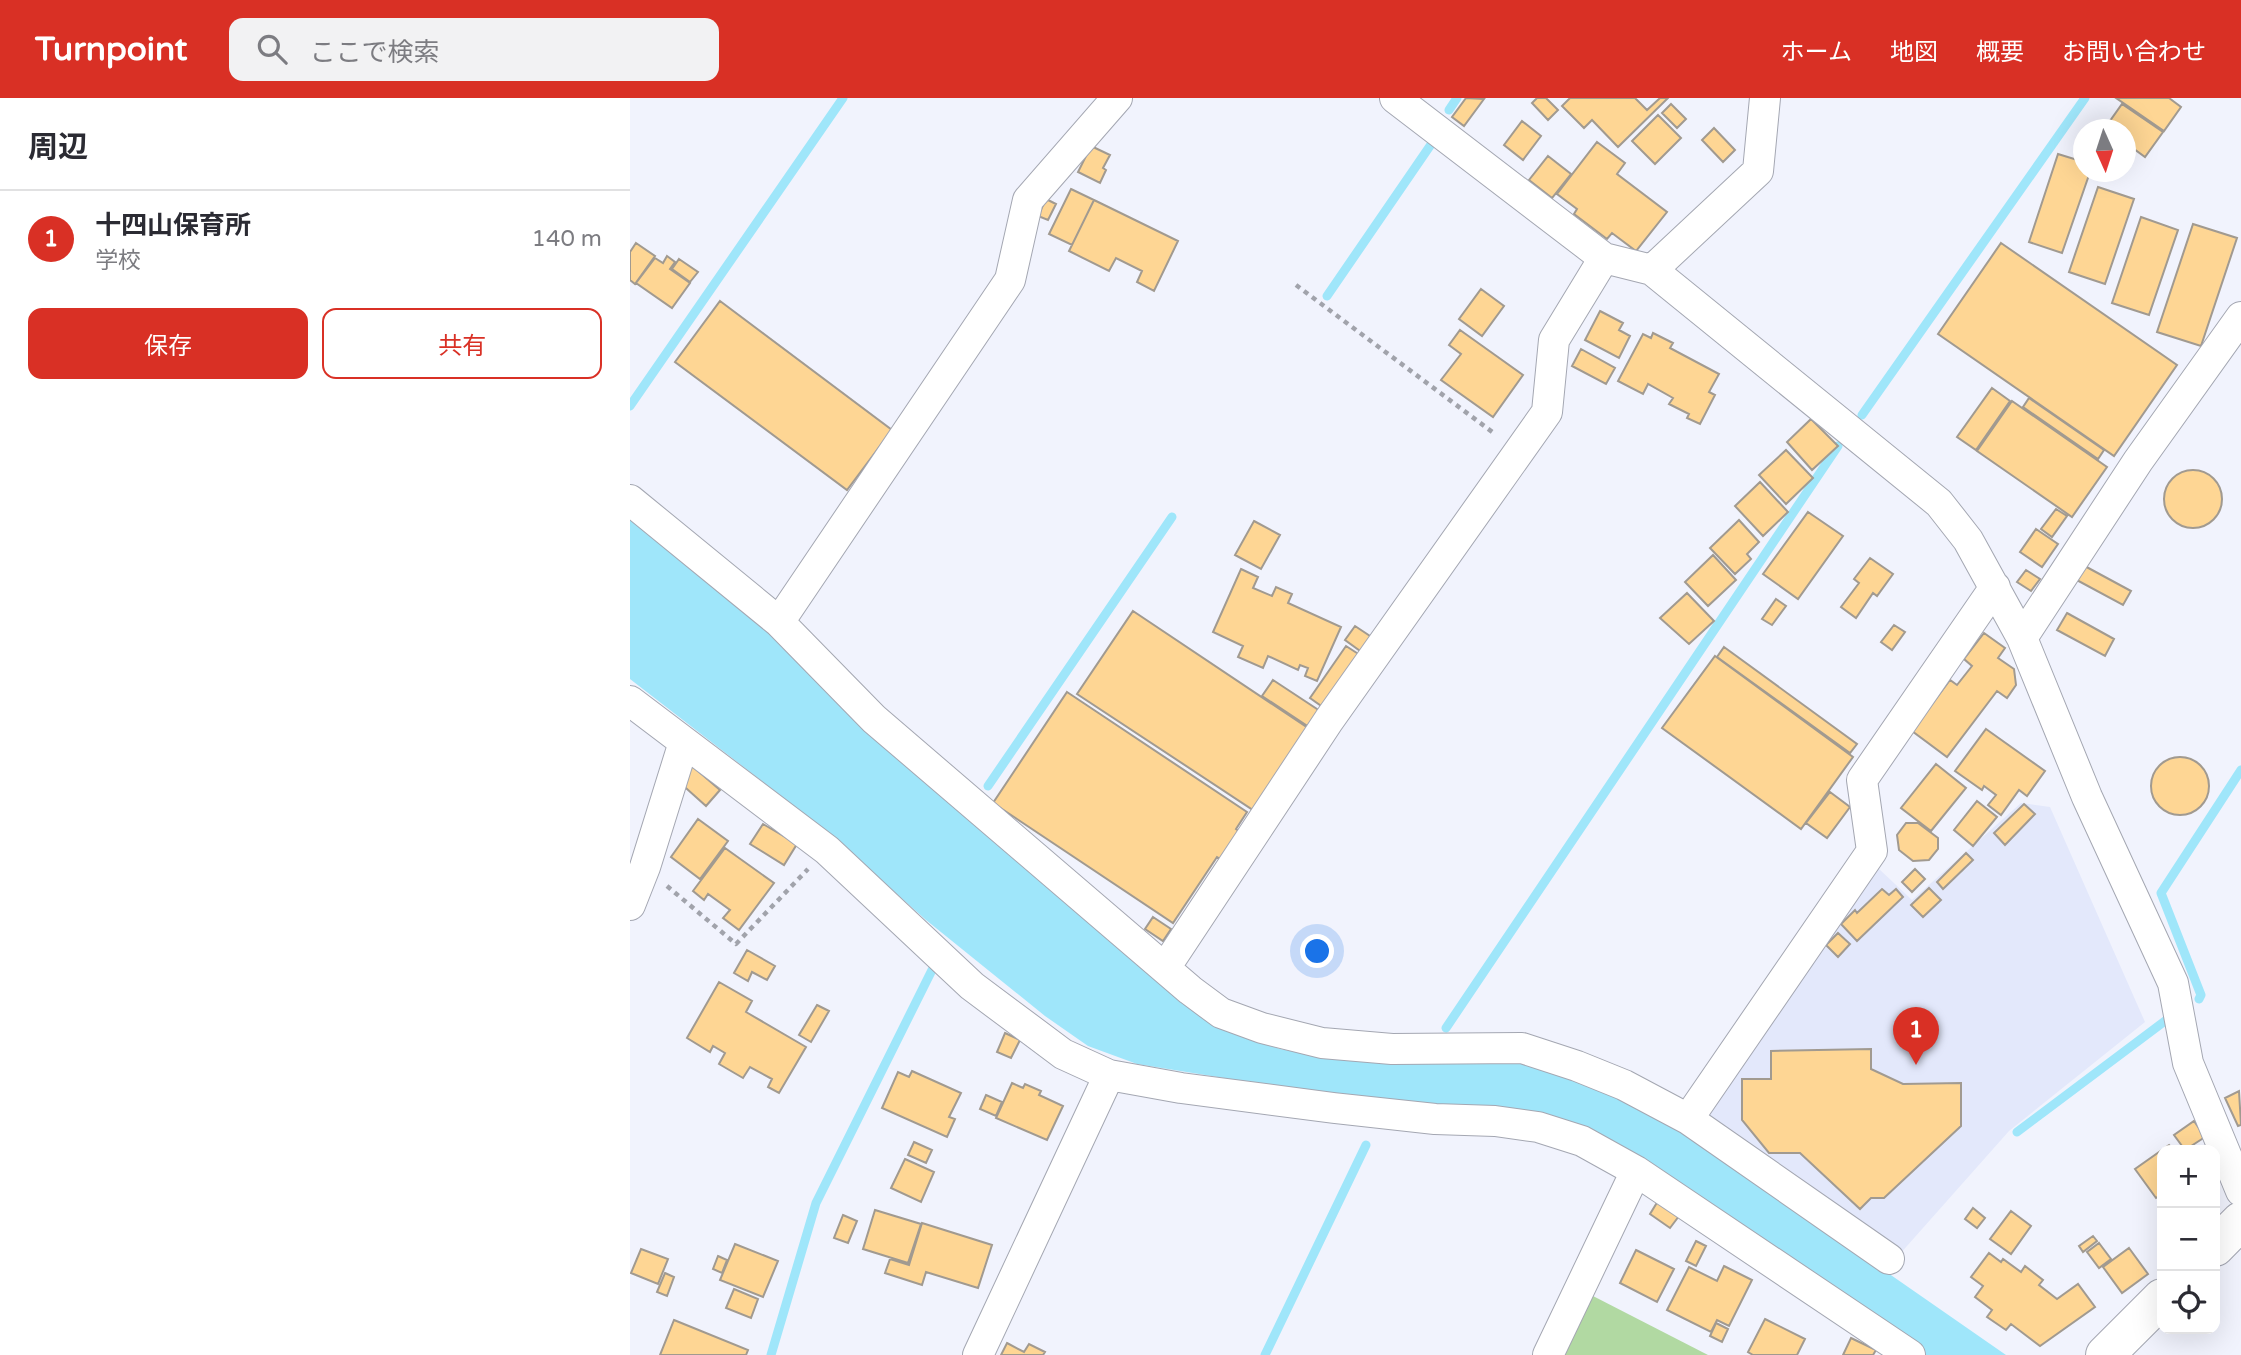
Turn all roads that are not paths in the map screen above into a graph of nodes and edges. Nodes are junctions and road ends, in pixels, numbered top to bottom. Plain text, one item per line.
1 (1117, 98) edge
2 (1395, 98) edge
3 (1765, 98) edge
4 (1604, 258) junction
5 (1652, 270) junction
6 (2241, 317) edge
7 (630, 500) edge
8 (1995, 587) junction
9 (779, 622) junction
10 (2022, 638) junction
11 (630, 701) edge
12 (684, 743) junction
13 (630, 905) edge
14 (1165, 968) junction
15 (1109, 1075) junction
16 (1688, 1119) junction
17 (1636, 1171) junction
18 (2241, 1191) edge
19 (2241, 1221) edge
20 (2220, 1242) edge
21 (1889, 1259) dead end
22 (2157, 1303) edge
23 (978, 1355) edge
24 (1548, 1355) edge
25 (1910, 1355) edge
26 (2105, 1355) edge

1 - 9 street
2 - 4 street
3 - 5 street
4 - 5 street
4 - 14 street
5 - 8 street
6 - 10 street
7 - 9 street
8 - 10 street
8 - 16 street
9 - 14 street
10 - 18 street
11 - 12 street
12 - 13 street
12 - 15 street
14 - 16 street
15 - 17 street
15 - 23 street
16 - 21 street
17 - 24 street
17 - 25 street
19 - 20 street
22 - 26 street

